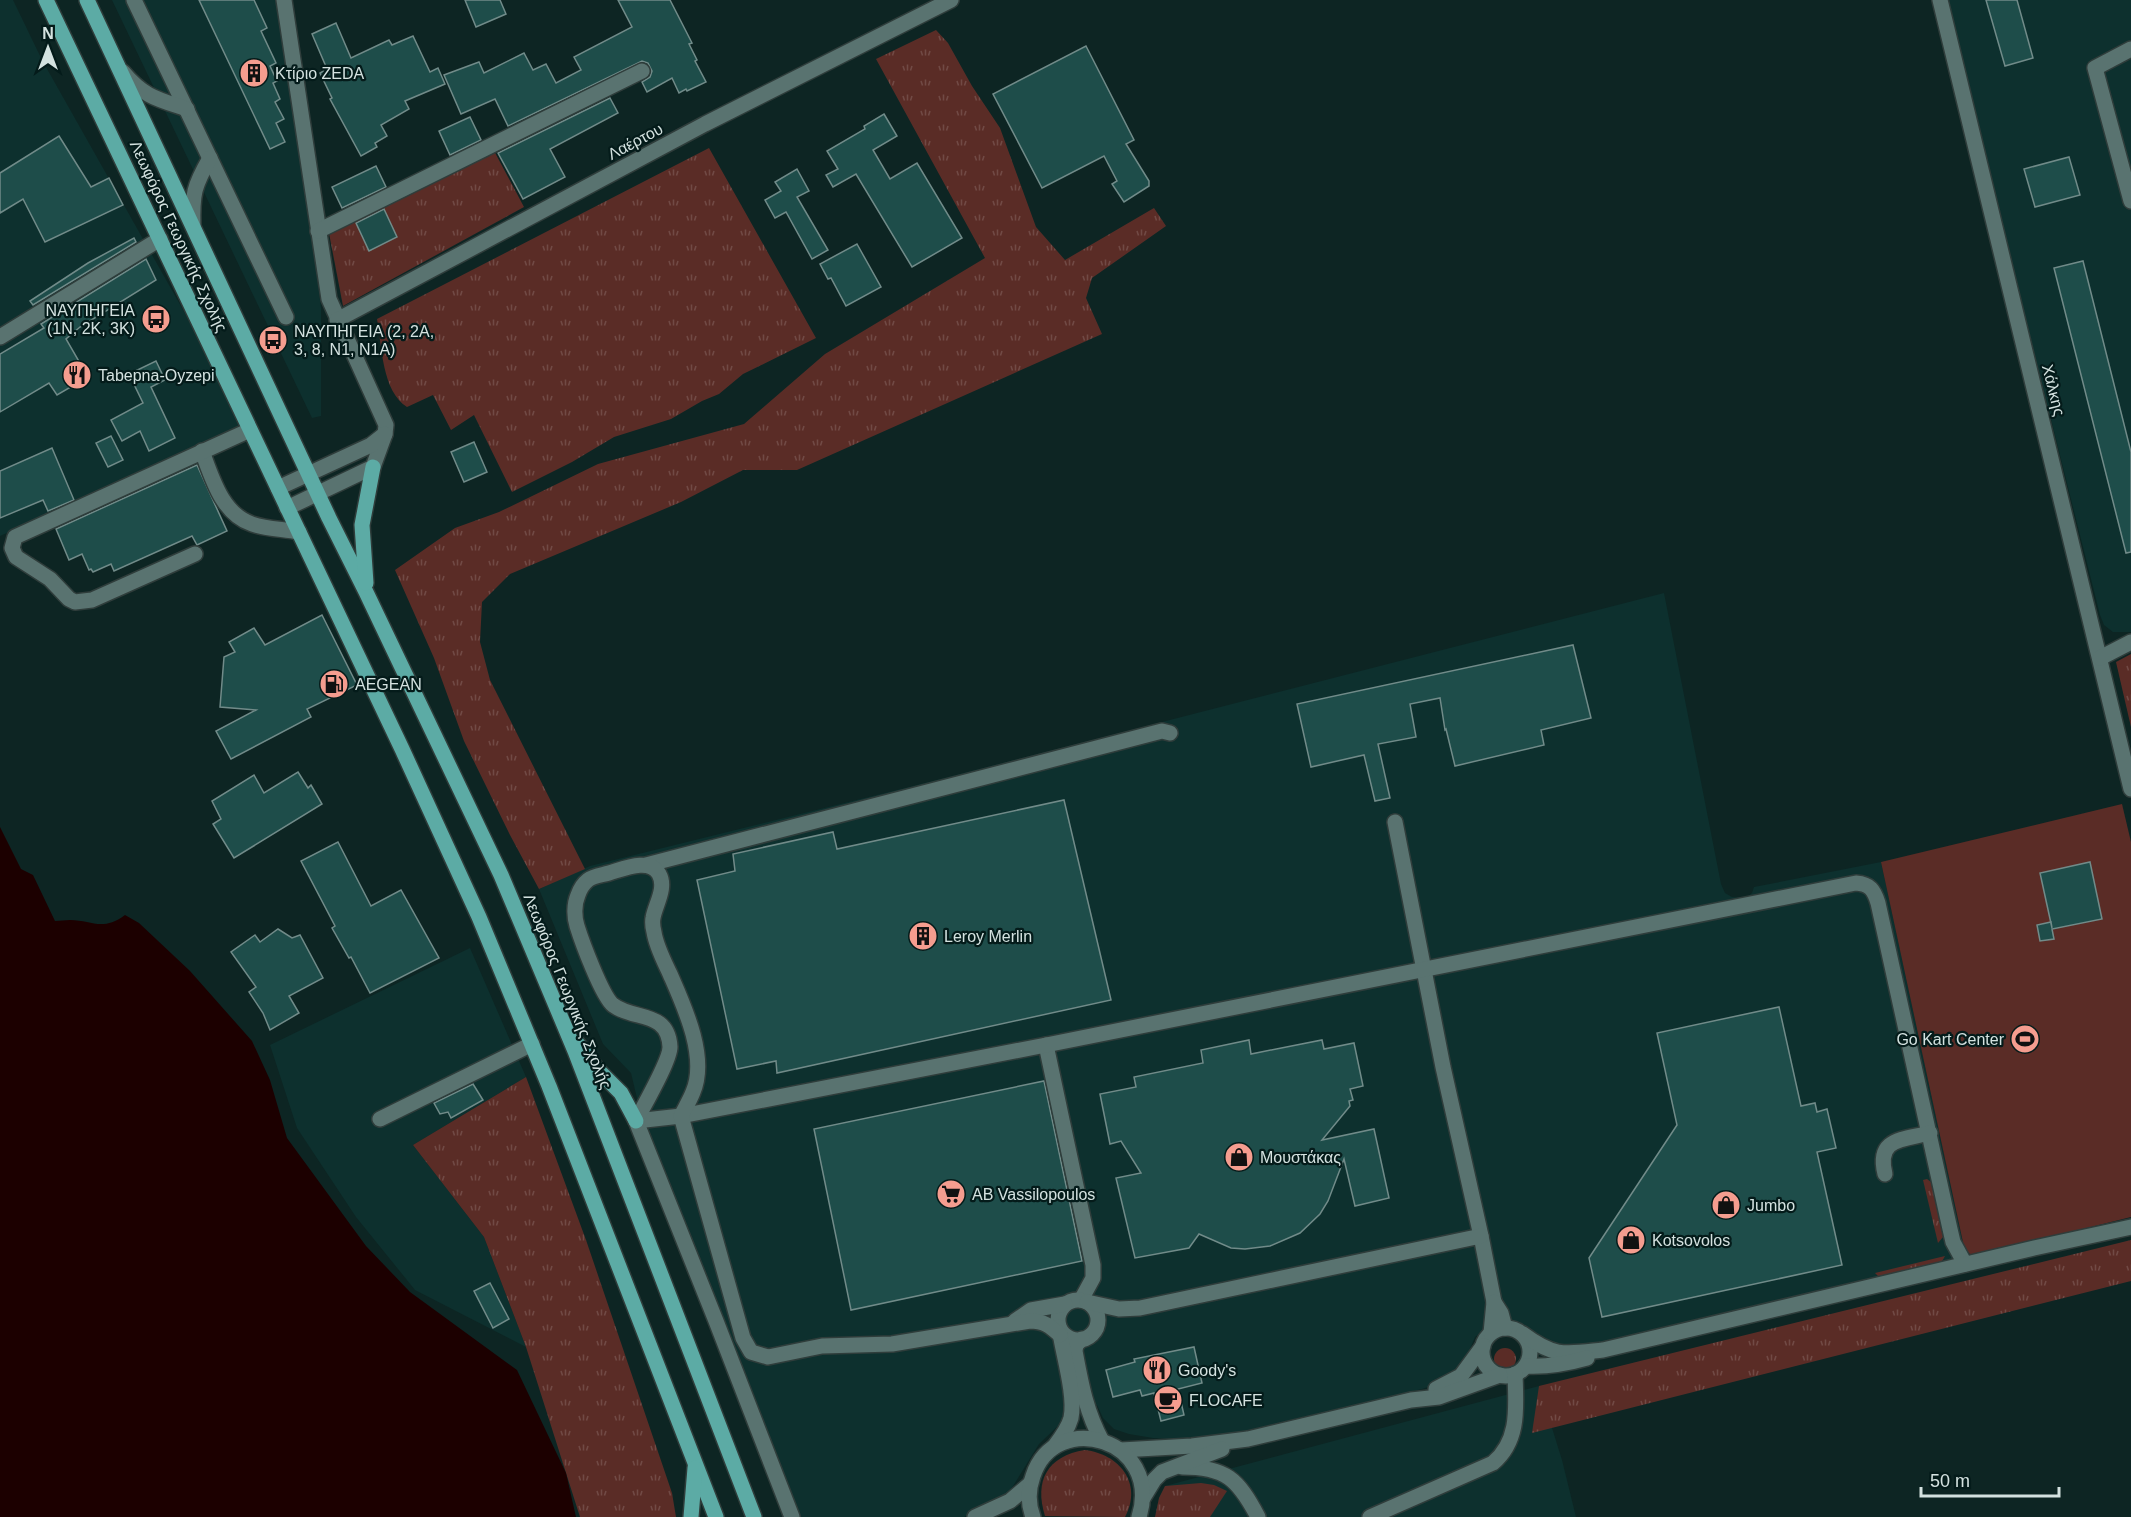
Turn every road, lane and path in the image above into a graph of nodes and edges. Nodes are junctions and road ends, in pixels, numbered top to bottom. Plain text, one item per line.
1 (46, 0) edge
2 (87, 0) edge
3 (134, 0) edge
4 (284, 0) edge
5 (951, 0) edge
6 (1940, 0) edge
7 (2131, 49) edge
8 (118, 66) junction
9 (642, 71) dead end
10 (187, 109) junction
11 (210, 158) junction
12 (2131, 201) edge
13 (193, 226) junction
14 (318, 231) junction
15 (160, 239) junction
16 (286, 317) dead end
17 (337, 320) junction
18 (0, 337) edge
19 (250, 430) junction
20 (385, 434) junction
21 (202, 452) junction
22 (373, 467) junction
23 (309, 473) junction
24 (278, 488) junction
25 (318, 493) junction
26 (287, 508) junction
27 (299, 532) junction
28 (195, 554) dead end
29 (366, 592) junction
30 (2131, 642) edge
31 (2100, 658) junction
32 (1170, 733) dead end
33 (2131, 789) edge
34 (1395, 822) dead end
35 (646, 866) junction
36 (1424, 969) junction
37 (563, 1023) junction
38 (531, 1044) junction
39 (1046, 1045) junction
40 (681, 1116) junction
41 (380, 1119) dead end
42 (636, 1122) junction
43 (1930, 1133) junction
44 (1884, 1174) dead end
45 (2131, 1227) edge
46 (1481, 1236) junction
47 (1965, 1264) junction
48 (1078, 1302) junction
49 (1013, 1323) junction
50 (1059, 1331) junction
51 (1523, 1334) junction
52 (1493, 1335) junction
53 (1082, 1339) junction
54 (1603, 1350) junction
55 (1513, 1372) junction
56 (1411, 1400) junction
57 (1248, 1439) junction
58 (1102, 1441) junction
59 (1052, 1449) junction
60 (1120, 1450) junction
61 (695, 1465) junction
62 (1173, 1467) junction
63 (1030, 1484) junction
64 (1143, 1497) junction
65 (1139, 1516) edge
66 (691, 1517) edge
67 (716, 1517) edge
68 (754, 1517) edge
69 (792, 1517) edge
70 (975, 1517) edge
71 (1033, 1517) edge
72 (1258, 1517) edge
73 (1370, 1517) edge

1 - 15 main road, Λεωφόρος Γεωργικής Σχολής
2 - 8 main road, Λεωφόρος Γεωργικής Σχολής
3 - 10 street
4 - 14 street
5 - 17 street, Λαέρτου
6 - 31 street, Χάλκης
7 - 12 street
8 - 10 street
8 - 13 main road, Λεωφόρος Γεωργικής Σχολής
9 - 14 street
10 - 11 street
11 - 13 street
11 - 16 street
13 - 23 main road, Λεωφόρος Γεωργικής Σχολής
14 - 17 street
15 - 18 street
15 - 19 main road, Λεωφόρος Γεωργικής Σχολής
17 - 20 street
19 - 21 street
19 - 24 main road, Λεωφόρος Γεωργικής Σχολής
20 - 22 street
20 - 23 street
21 - 27 street
21 - 28 street
22 - 25 street
22 - 29 main road
23 - 24 street
23 - 25 main road, Λεωφόρος Γεωργικής Σχολής
24 - 26 main road, Λεωφόρος Γεωργικής Σχολής
25 - 26 street
25 - 29 main road, Λεωφόρος Γεωργικής Σχολής
26 - 27 main road
27 - 38 main road
29 - 37 main road, Λεωφόρος Γεωργικής Σχολής
30 - 31 street
31 - 33 street, Χάλκης
32 - 35 street
34 - 36 street
35 - 40 street
35 - 42 street
36 - 39 street
36 - 43 street
36 - 46 street
37 - 42 main road
37 - 68 main road, Λεωφόρος Γεωργικής Σχολής
38 - 41 street
38 - 61 main road
39 - 40 street
39 - 48 street
40 - 42 street
40 - 49 street
42 - 69 street
43 - 44 street
43 - 47 street
45 - 47 street
46 - 48 street
46 - 52 street
47 - 54 street
48 - 49 street
48 - 50 street
48 - 53 street
49 - 50 street
50 - 53 street
50 - 59 street
51 - 52 street
51 - 54 street
51 - 55 street
52 - 55 street
52 - 56 street
53 - 58 street
54 - 55 street
55 - 56 street
55 - 73 street
56 - 57 street
57 - 60 street
57 - 62 street
58 - 59 street
58 - 60 street
59 - 63 street
60 - 64 street
61 - 66 main road
61 - 67 main road
62 - 64 street
62 - 72 street
63 - 70 street
63 - 71 street
64 - 65 street

